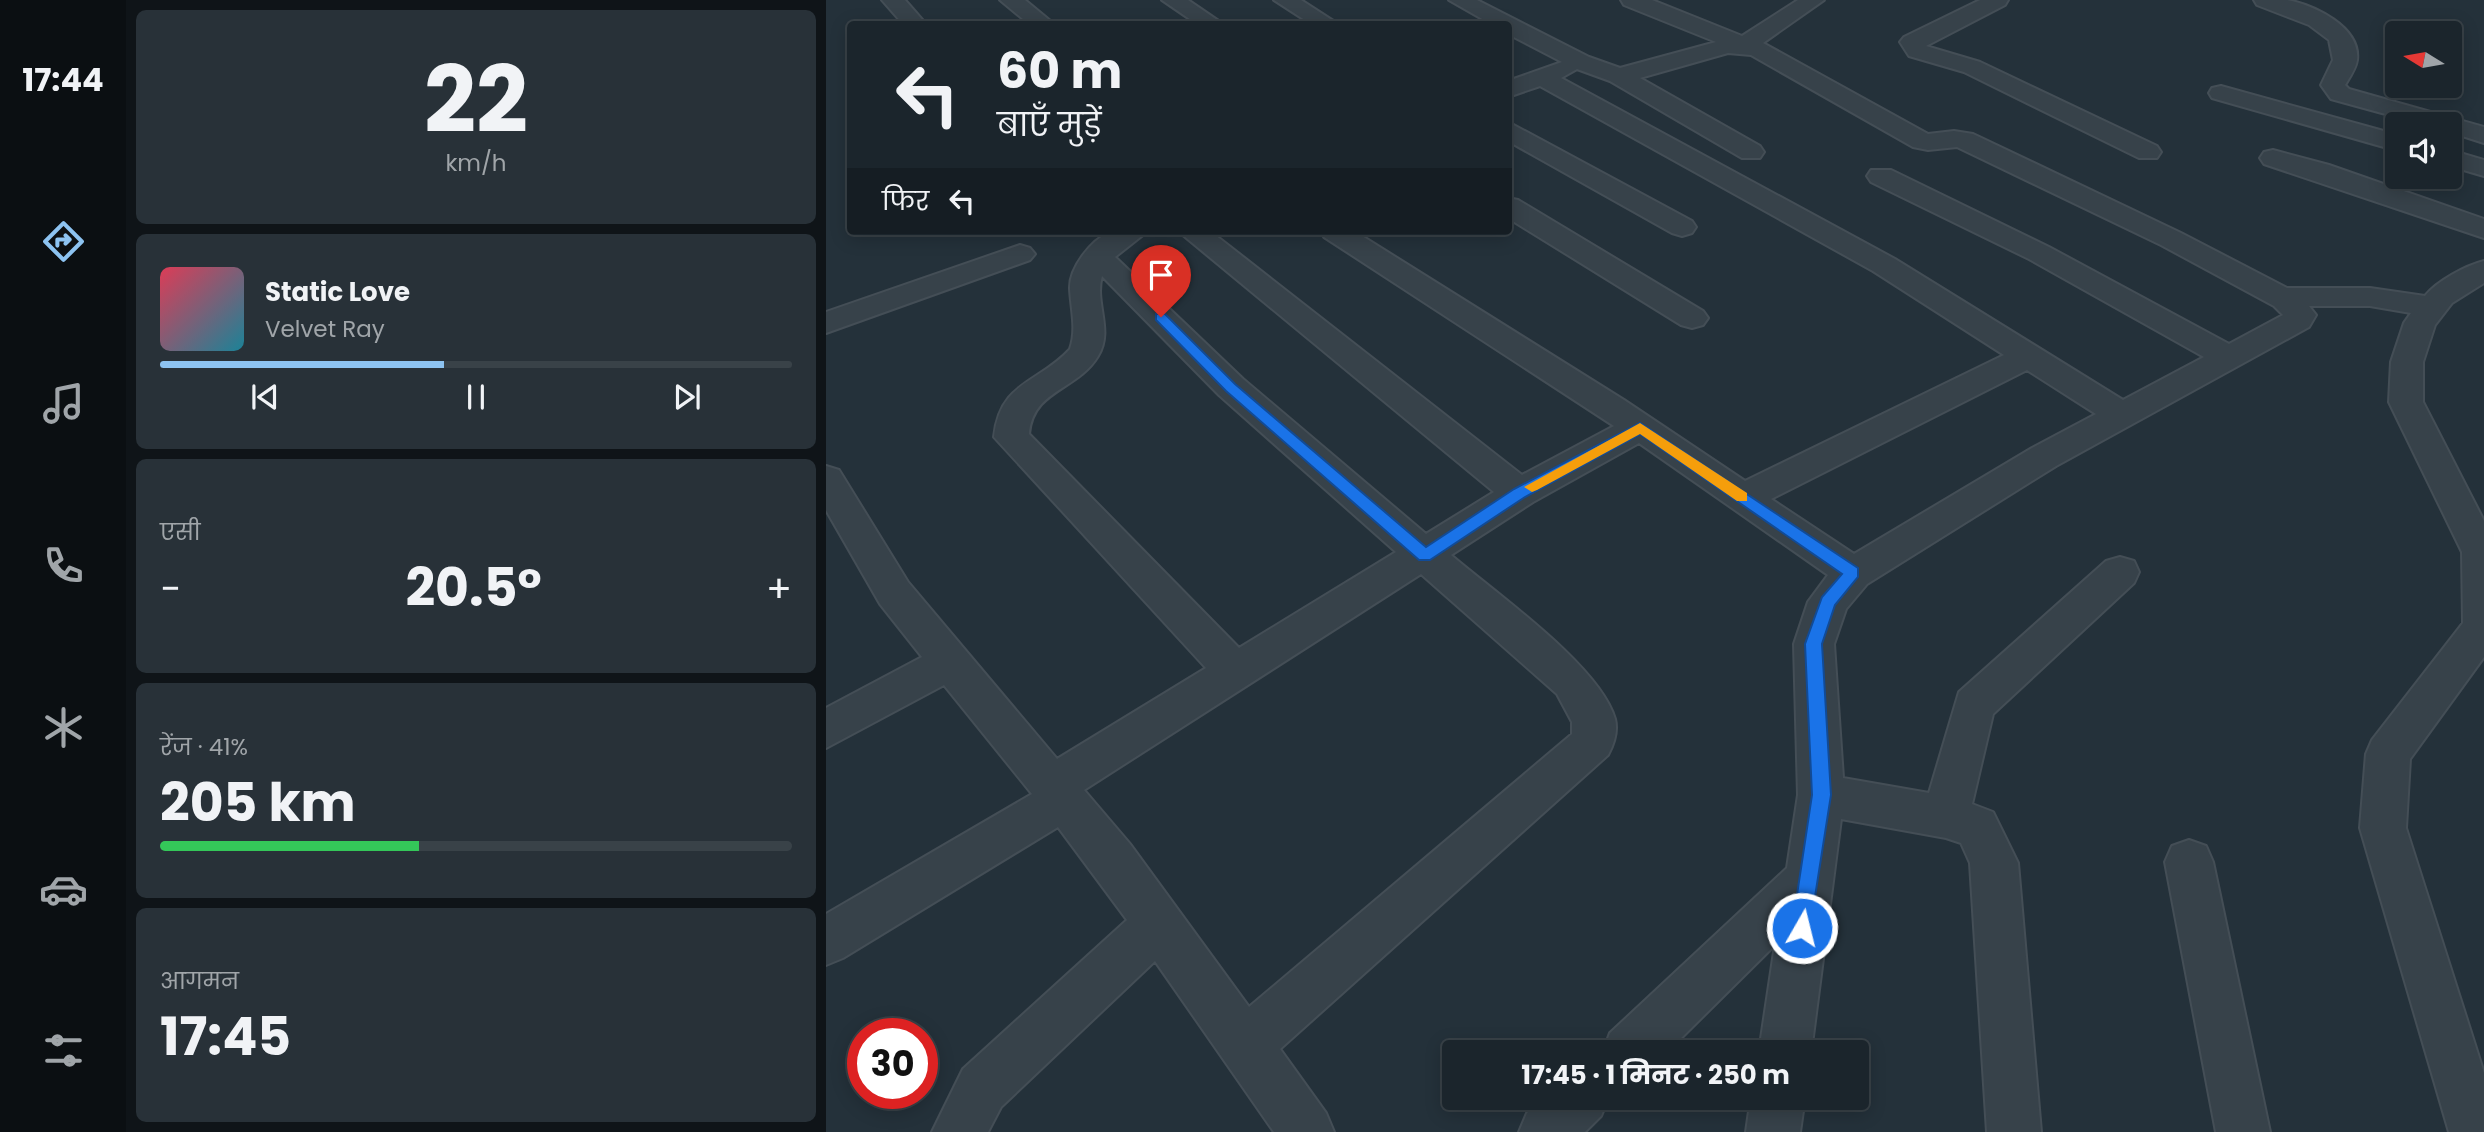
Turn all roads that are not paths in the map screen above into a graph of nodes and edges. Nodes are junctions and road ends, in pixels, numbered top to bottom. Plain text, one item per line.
1 (893, 0) edge
2 (1011, 0) edge
3 (1173, 0) edge
4 (1286, 0) edge
5 (1460, 0) edge
6 (1632, 0) edge
7 (1813, 0) edge
8 (1997, 0) edge
9 (2265, 0) edge
10 (912, 21) edge
11 (1039, 21) edge
12 (1207, 21) edge
13 (1322, 21) edge
14 (1500, 21) edge
15 (1512, 27) edge
16 (1744, 46) junction
17 (1581, 62) junction
18 (1619, 76) junction
19 (1542, 77) junction
20 (1512, 88) edge
21 (2221, 93) dead end
22 (2406, 112) edge
23 (2462, 128) edge
24 (1512, 132) edge
25 (2484, 135) edge
26 (2385, 139) edge
27 (1751, 152) dead end
28 (2148, 152) dead end
29 (2273, 158) dead end
30 (2462, 162) edge
31 (2484, 168) edge
32 (1881, 176) dead end
33 (1512, 208) edge
34 (1682, 227) dead end
35 (2484, 229) edge
36 (1127, 235) edge
37 (1197, 235) edge
38 (1340, 235) edge
39 (1020, 254) dead end
40 (1096, 259) junction
41 (2484, 271) edge
42 (2285, 299) junction
43 (2433, 307) junction
44 (1692, 318) dead end
45 (826, 323) edge
46 (2029, 356) junction
47 (2228, 357) junction
48 (2122, 415) junction
49 (1640, 428) junction
50 (826, 479) edge
51 (1520, 493) junction
52 (1743, 497) junction
53 (1425, 555) junction
54 (2120, 572) dead end
55 (1853, 573) junction
56 (951, 661) junction
57 (1236, 673) junction
58 (826, 729) edge
59 (1058, 793) junction
60 (1821, 795) junction
61 (1946, 817) junction
62 (2189, 862) dead end
63 (1809, 879) junction
64 (1158, 926) junction
65 (826, 941) edge
66 (1641, 1040) edge
67 (1786, 1040) edge
68 (1244, 1046) junction
69 (1569, 1110) edge
70 (1776, 1110) edge
71 (959, 1132) edge
72 (1307, 1132) edge
73 (1546, 1132) edge
74 (1773, 1132) edge
75 (2014, 1132) edge
76 (2243, 1132) edge
77 (2476, 1132) edge

1 - 10 street
2 - 11 street
3 - 12 street
4 - 13 street
5 - 14 street
6 - 16 street
7 - 16 street
8 - 28 street
9 - 22 street
15 - 17 street
16 - 18 street
16 - 42 street
17 - 18 street
17 - 19 street
18 - 27 street
19 - 20 street
19 - 46 street
21 - 26 street
23 - 25 street
24 - 34 street
29 - 35 street
30 - 31 street
32 - 47 street
33 - 44 street
36 - 40 street
37 - 51 street
38 - 49 street
39 - 45 street
40 - 53 street
40 - 57 street
41 - 43 street
42 - 43 street
42 - 47 street
43 - 77 street
46 - 48 street
46 - 52 street
47 - 48 street
48 - 55 street
49 - 51 street
49 - 52 street
50 - 56 street
51 - 53 street
52 - 55 street
53 - 57 street
53 - 68 street
54 - 61 street
55 - 60 street
56 - 58 street
56 - 59 street
57 - 59 street
59 - 64 street
59 - 65 street
60 - 61 street
60 - 63 street
61 - 75 street
62 - 76 street
63 - 66 street
63 - 67 street
64 - 68 street
64 - 71 street
68 - 72 street
69 - 73 street
70 - 74 street

